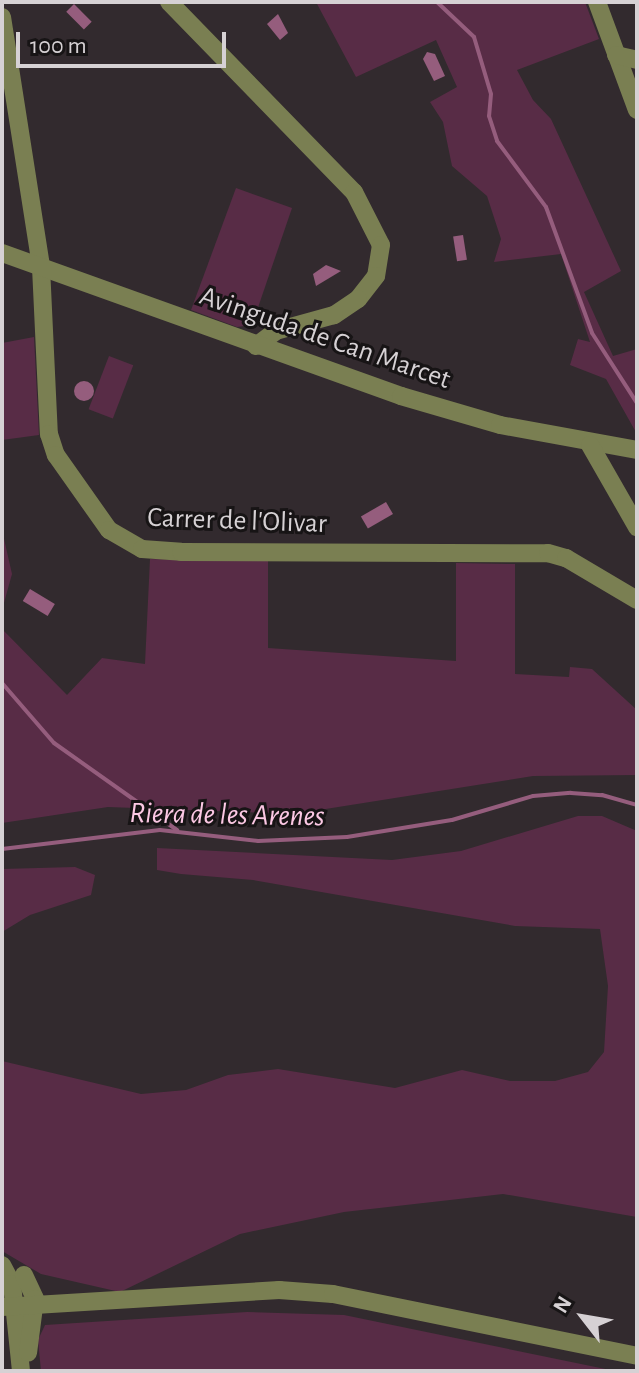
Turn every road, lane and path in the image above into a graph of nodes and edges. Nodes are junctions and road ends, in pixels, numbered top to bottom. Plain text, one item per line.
1 (169, 2) edge
2 (597, 2) edge
3 (2, 17) edge
4 (616, 55) junction
5 (637, 60) edge
6 (637, 110) edge
7 (2, 253) edge
8 (41, 267) junction
9 (256, 346) junction
10 (590, 445) junction
11 (637, 450) edge
12 (637, 527) edge
13 (637, 600) edge
14 (2, 1257) edge
15 (9, 1287) edge
16 (67, 1303) junction
17 (35, 1305) junction
18 (637, 1356) edge
19 (21, 1371) edge
20 (30, 1371) edge

1 - 9 street
2 - 4 street
3 - 8 street, Carrer de l'Olivar
4 - 5 street
4 - 6 street
7 - 8 street, Avinguda de Can Marcet
8 - 9 street, Avinguda de Can Marcet
8 - 13 street, Carrer de l'Olivar
9 - 10 street, Avinguda de Can Marcet
10 - 11 street, Avinguda de Can Marcet
10 - 12 street
14 - 15 street
15 - 16 street
15 - 17 street
15 - 17 street
15 - 19 street
16 - 17 street
16 - 18 street
17 - 20 street

